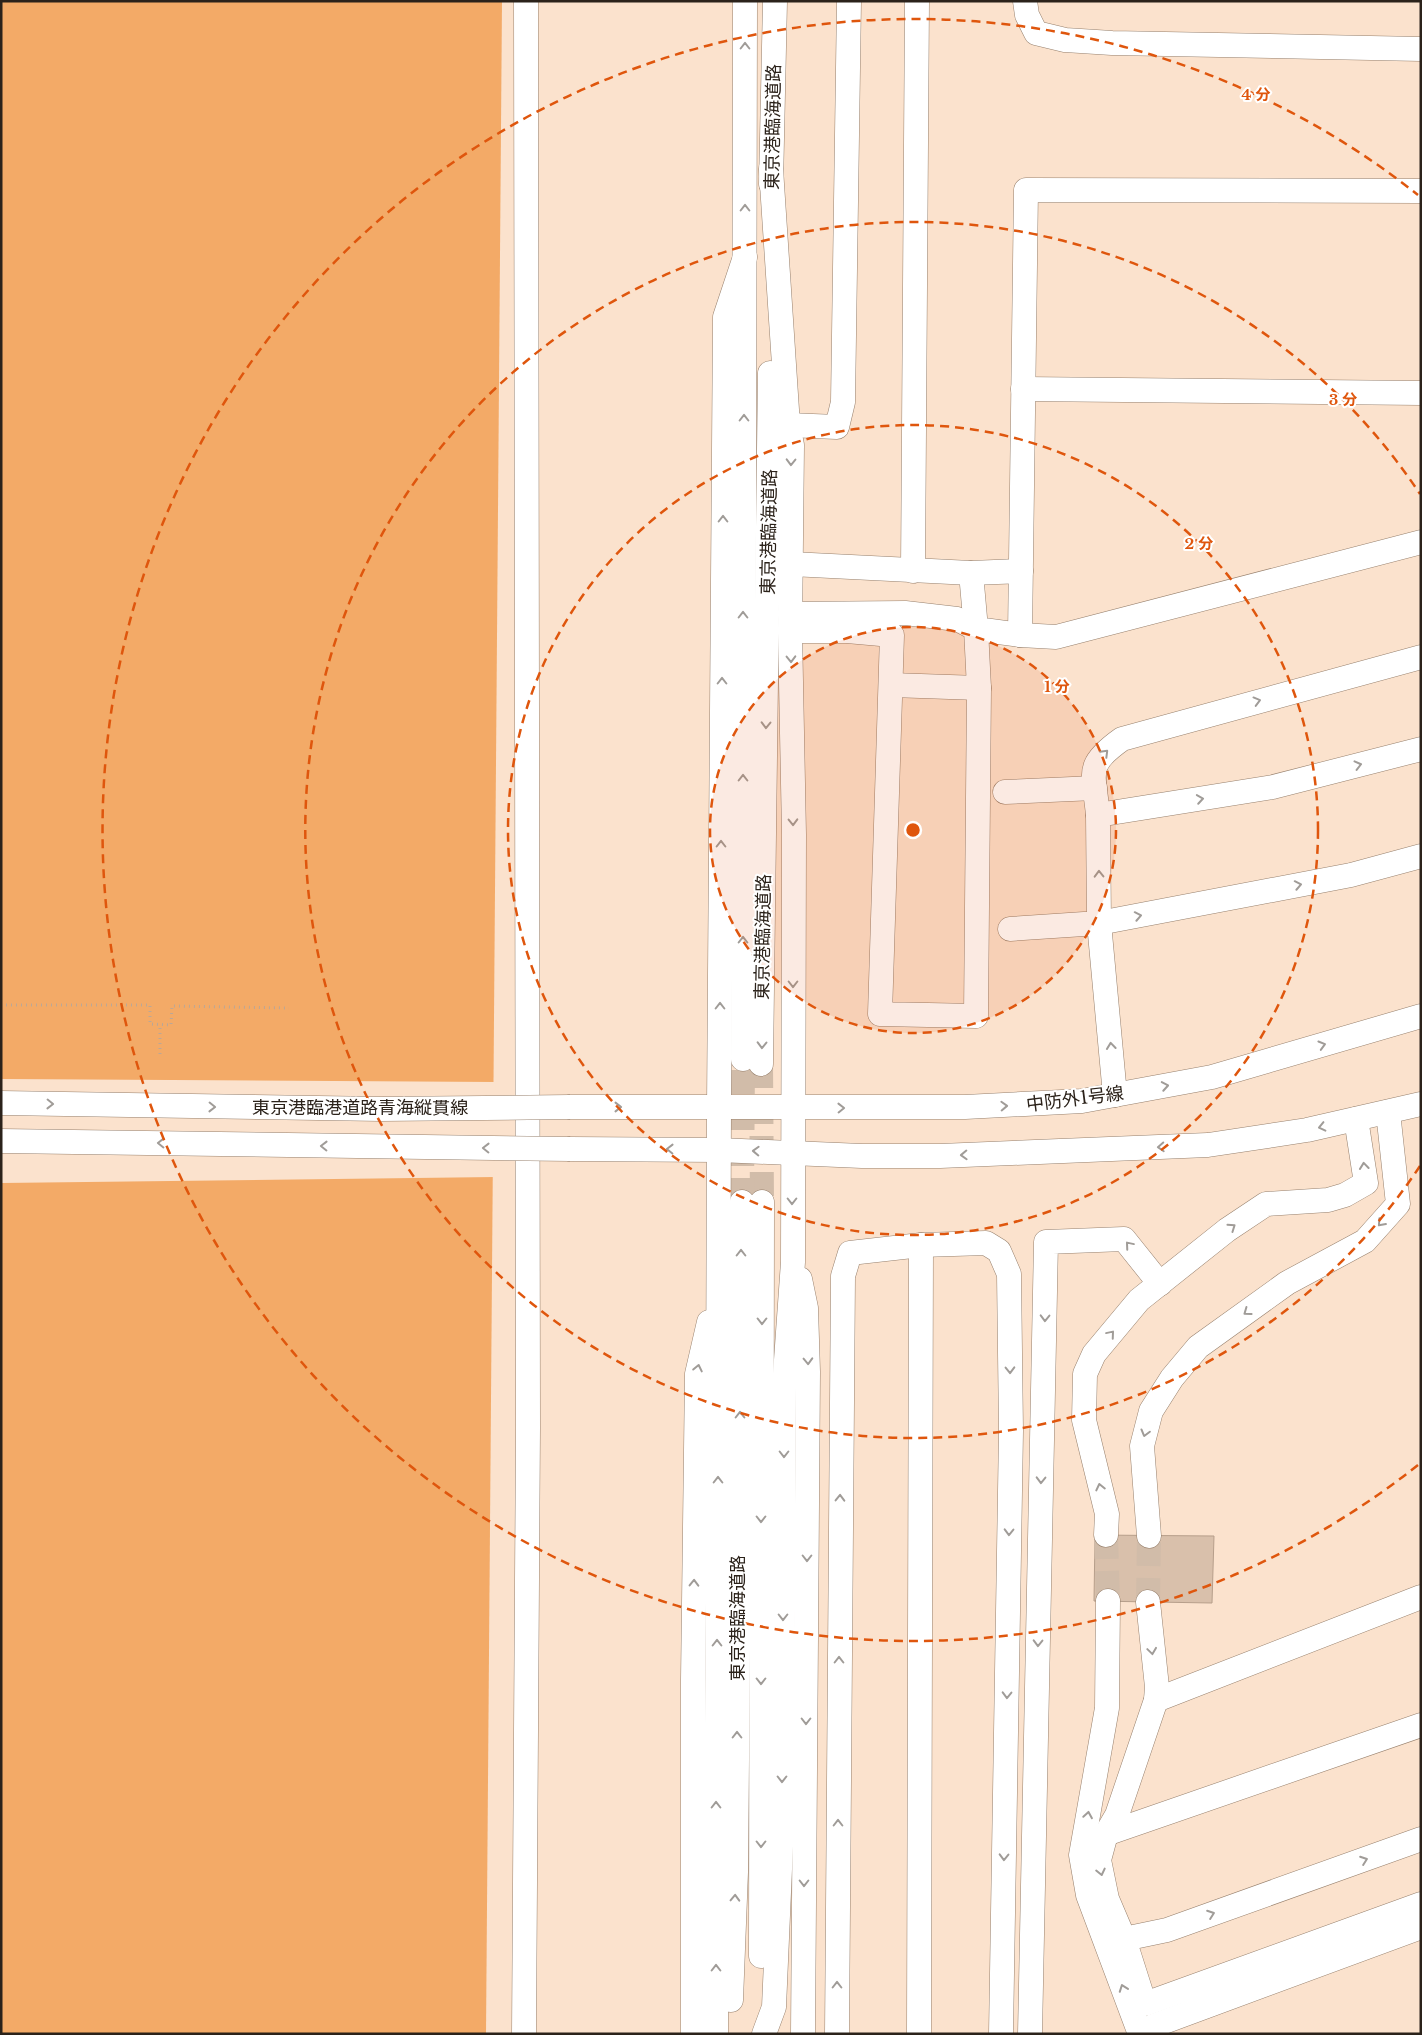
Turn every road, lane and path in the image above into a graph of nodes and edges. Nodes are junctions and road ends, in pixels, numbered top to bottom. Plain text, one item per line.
1 (526, 1) edge
2 (745, 1) edge
3 (776, 1) edge
4 (849, 1) edge
5 (916, 1) edge
6 (1025, 1) edge
7 (1421, 49) edge
8 (771, 169) junction
9 (1421, 191) edge
10 (745, 257) junction
11 (1023, 389) junction
12 (1421, 393) edge
13 (788, 425) junction
14 (1421, 542) edge
15 (790, 564) junction
16 (913, 571) junction
17 (1021, 571) junction
18 (971, 573) junction
19 (790, 623) junction
20 (976, 629) junction
21 (1020, 635) junction
22 (1421, 657) edge
23 (891, 685) junction
24 (979, 688) junction
25 (1421, 749) edge
26 (1096, 788) junction
27 (1005, 792) dead end
28 (1098, 815) junction
29 (1421, 856) edge
30 (1100, 923) junction
31 (1010, 929) dead end
32 (1, 1005) edge
33 (289, 1008) dead end
34 (1421, 1016) edge
35 (160, 1025) junction
36 (160, 1054) dead end
37 (1115, 1095) junction
38 (1, 1104) edge
39 (1421, 1104) edge
40 (719, 1107) junction
41 (793, 1108) junction
42 (1388, 1112) junction
43 (1356, 1119) junction
44 (1, 1141) edge
45 (719, 1150) junction
46 (793, 1152) junction
47 (921, 1245) junction
48 (793, 1262) junction
49 (1160, 1284) junction
50 (719, 1285) junction
51 (1106, 1535) tunnel mouth
52 (1149, 1536) tunnel mouth
53 (1421, 1597) edge
54 (1108, 1602) tunnel mouth
55 (1148, 1602) tunnel mouth
56 (1156, 1700) junction
57 (1421, 1725) edge
58 (1106, 1834) junction
59 (1421, 1839) edge
60 (1421, 1904) edge
61 (1421, 1926) edge
62 (1124, 1939) junction
63 (1148, 2024) edge
64 (524, 2034) edge
65 (693, 2034) edge
66 (716, 2034) edge
67 (730, 2034) edge
68 (760, 2034) edge
69 (764, 2034) edge
70 (803, 2034) edge
71 (837, 2034) edge
72 (918, 2034) edge
73 (1001, 2034) edge
74 (1030, 2034) edge

1 - 64 street
10 -> 2 street, 東京港臨海道路
3 - 8 street, 東京港臨海道路
4 - 13 street
5 - 16 street
6 - 7 street
8 -> 10 street, 東京港臨海道路
8 - 13 street
9 - 11 street
40 -> 10 street
11 - 12 street
11 - 17 street
13 -> 15 street
14 - 21 street
15 - 16 street
15 - 19 street
16 - 18 street
17 - 18 street
17 - 21 street
18 - 20 street
19 - 20 street
19 - 23 street
19 -> 41 street
20 - 21 street
20 - 24 street
26 -> 22 street
23 - 24 street
23 - 24 street
28 -> 25 street
26 - 27 street
26 - 28 street
30 -> 28 street
30 -> 29 street
30 - 31 street
37 -> 30 street
32 - 35 path
33 - 35 path
37 -> 34 street, 中防外1号線
35 - 36 path
41 -> 37 street, 中防外1号線
38 -> 40 street, 東京港臨港道路青海縦貫線, bridge
39 - 42 street
40 - 41 street, 中防外1号線
40 - 45 street
41 - 46 street
42 - 43 street
42 -> 52 street
43 -> 46 street
49 -> 43 street
45 -> 44 street, 東京港臨港道路青海縦貫線, bridge
46 -> 45 street
45 - 50 street
46 -> 48 street
71 -> 47 street
47 - 72 street
47 -> 73 street
48 -> 69 street
48 -> 70 street
51 -> 49 street
49 -> 74 street
65 -> 50 street
66 -> 50 street
53 - 56 street
63 -> 54 street
55 -> 56 street
56 - 58 street
57 - 58 street
58 -> 62 street
62 -> 59 street
60 - 63 street
61 - 63 street
62 - 63 street
67 -> 68 street, 東京港臨海道路

